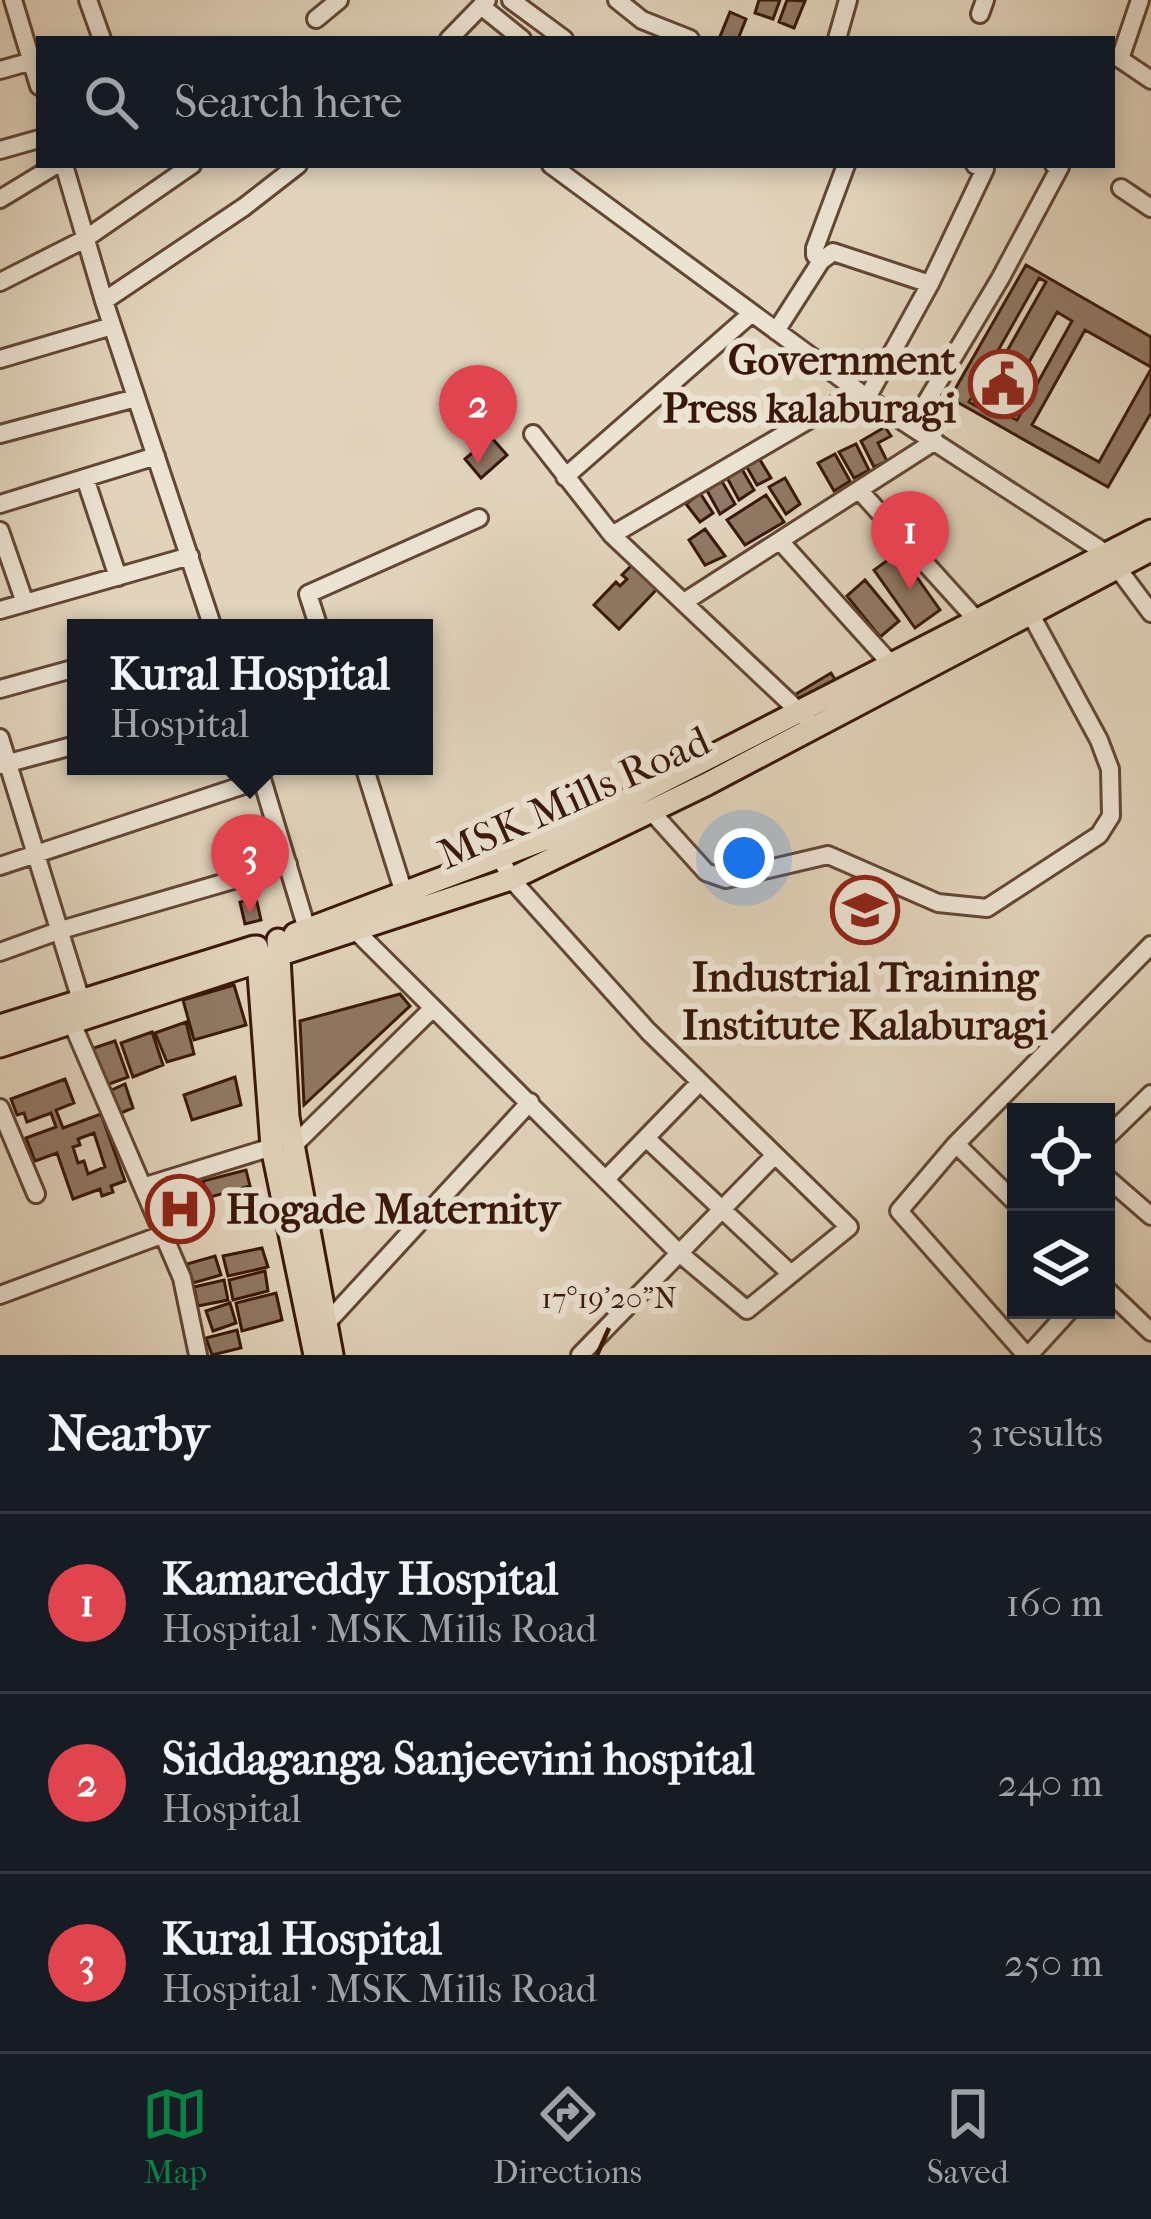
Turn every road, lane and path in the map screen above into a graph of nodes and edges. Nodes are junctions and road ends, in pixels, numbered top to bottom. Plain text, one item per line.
1 (13, 0) edge
2 (88, 0) edge
3 (340, 0) edge
4 (511, 0) edge
5 (617, 0) edge
6 (1140, 0) edge
7 (842, 2) edge
8 (484, 3) edge
9 (316, 19) dead end
10 (101, 36) edge
11 (452, 36) edge
12 (519, 36) edge
13 (560, 36) edge
14 (682, 36) edge
15 (837, 36) edge
16 (32, 61) junction
17 (0, 70) edge
18 (36, 75) edge
19 (1151, 80) edge
20 (36, 140) edge
21 (0, 150) edge
22 (55, 168) edge
23 (61, 168) edge
24 (187, 168) edge
25 (286, 168) edge
26 (555, 168) edge
27 (846, 168) edge
28 (982, 168) edge
29 (1059, 168) edge
30 (1121, 188) dead end
31 (0, 199) edge
32 (1151, 208) edge
33 (85, 239) junction
34 (821, 260) junction
35 (0, 282) edge
36 (930, 284) junction
37 (104, 301) junction
38 (752, 313) junction
39 (112, 326) junction
40 (776, 331) junction
41 (0, 359) edge
42 (863, 394) junction
43 (136, 398) junction
44 (912, 427) junction
45 (0, 434) edge
46 (533, 434) dead end
47 (935, 441) junction
48 (156, 455) junction
49 (565, 477) junction
50 (85, 478) junction
51 (859, 490) junction
52 (0, 504) edge
53 (479, 518) dead end
54 (0, 531) edge
55 (1151, 531) edge
56 (612, 535) junction
57 (780, 541) junction
58 (1151, 550) edge
59 (190, 556) junction
60 (1113, 560) junction
61 (118, 577) junction
62 (684, 602) junction
63 (25, 603) junction
64 (0, 610) edge
65 (1030, 613) junction
66 (1151, 613) edge
67 (210, 619) edge
68 (316, 619) edge
69 (982, 627) junction
70 (891, 664) junction
71 (67, 670) edge
72 (0, 689) edge
73 (807, 719) junction
74 (0, 738) edge
75 (67, 747) edge
76 (4, 764) edge
77 (255, 775) edge
78 (261, 775) edge
79 (367, 775) edge
80 (650, 810) junction
81 (38, 854) junction
82 (499, 856) junction
83 (288, 864) junction
84 (0, 866) edge
85 (512, 878) junction
86 (404, 890) junction
87 (61, 930) junction
88 (356, 930) junction
89 (309, 936) junction
90 (1151, 945) edge
91 (268, 949) junction
92 (0, 952) edge
93 (433, 1008) junction
94 (76, 1011) junction
95 (0, 1026) edge
96 (0, 1046) edge
97 (700, 1082) junction
98 (1151, 1094) edge
99 (530, 1102) junction
100 (0, 1108) edge
101 (1115, 1129) edge
102 (646, 1138) junction
103 (956, 1144) junction
104 (282, 1147) junction
105 (775, 1155) junction
106 (606, 1179) junction
107 (1115, 1185) edge
108 (146, 1186) junction
109 (36, 1194) dead end
110 (1007, 1194) edge
111 (722, 1208) junction
112 (1151, 1216) edge
113 (164, 1234) junction
114 (678, 1252) junction
115 (791, 1274) junction
116 (0, 1295) edge
117 (1115, 1298) edge
118 (1061, 1319) edge
119 (1151, 1333) edge
120 (317, 1340) edge
121 (198, 1355) edge
122 (332, 1355) edge
123 (580, 1355) edge
124 (1027, 1355) edge

1 - 16 street
2 - 10 street
3 - 9 street
4 - 13 street
5 - 14 street
6 - 19 street
7 - 15 street
8 - 11 street
8 - 12 street
16 - 17 street
16 - 18 street
20 - 21 street
22 - 31 street
23 - 33 street
24 - 33 street
25 - 37 street
26 - 38 street
27 - 34 street
28 - 36 street
29 - 44 street
30 - 32 street
33 - 35 street
33 - 37 street
34 - 36 street
34 - 40 street
36 - 42 street
37 - 39 street
38 - 40 street
38 - 49 street
39 - 41 street
39 - 43 street
40 - 42 street
42 - 44 street
42 - 56 street
43 - 45 street
43 - 48 street
44 - 47 street
46 - 49 street
47 - 51 street
47 - 60 street
48 - 50 street
48 - 59 street
49 - 56 street
50 - 52 street
50 - 61 street
51 - 57 street
51 - 69 street
53 - 68 street
54 - 63 street
55 - 60 main road, MSK Mills Road
56 - 62 street
57 - 62 street
57 - 70 street
58 - 60 main road, MSK Mills Road
59 - 61 street
59 - 67 street
60 - 65 main road, MSK Mills Road
60 - 66 street
60 - 69 main road, MSK Mills Road
61 - 63 street
62 - 73 street
63 - 64 street
65 - 69 main road, MSK Mills Road
65 - 80 street
69 - 70 main road, MSK Mills Road
69 - 73 main road, MSK Mills Road
70 - 73 main road, MSK Mills Road
71 - 72 street
73 - 80 main road, MSK Mills Road
73 - 82 main road, MSK Mills Road
74 - 76 street
75 - 76 street
76 - 81 street
77 - 81 street
78 - 83 street
79 - 86 street
80 - 85 main road, MSK Mills Road
81 - 84 street
81 - 87 street
82 - 85 street
82 - 86 main road, MSK Mills Road
83 - 87 street
83 - 89 street
85 - 88 main road, MSK Mills Road
85 - 97 street
86 - 89 main road, MSK Mills Road
87 - 92 street
87 - 94 street
88 - 89 main road, MSK Mills Road
88 - 93 street
89 - 91 main road, MSK Mills Road
90 - 103 street
91 - 94 main road, MSK Mills Road
91 - 104 main road
93 - 99 street
93 - 104 street
94 - 95 main road, MSK Mills Road
94 - 96 main road, MSK Mills Road
94 - 108 street
97 - 102 street
97 - 105 street
98 - 101 street
99 - 106 street
99 - 120 street
100 - 109 street
102 - 106 street
102 - 111 street
103 - 110 street
103 - 124 street
104 - 108 street
104 - 120 main road
105 - 111 street
105 - 115 street
106 - 114 street
107 - 112 street
108 - 113 street
111 - 114 street
111 - 115 street
113 - 116 street
113 - 121 street
114 - 115 street
114 - 123 street
117 - 119 street
118 - 124 street
120 - 122 main road

